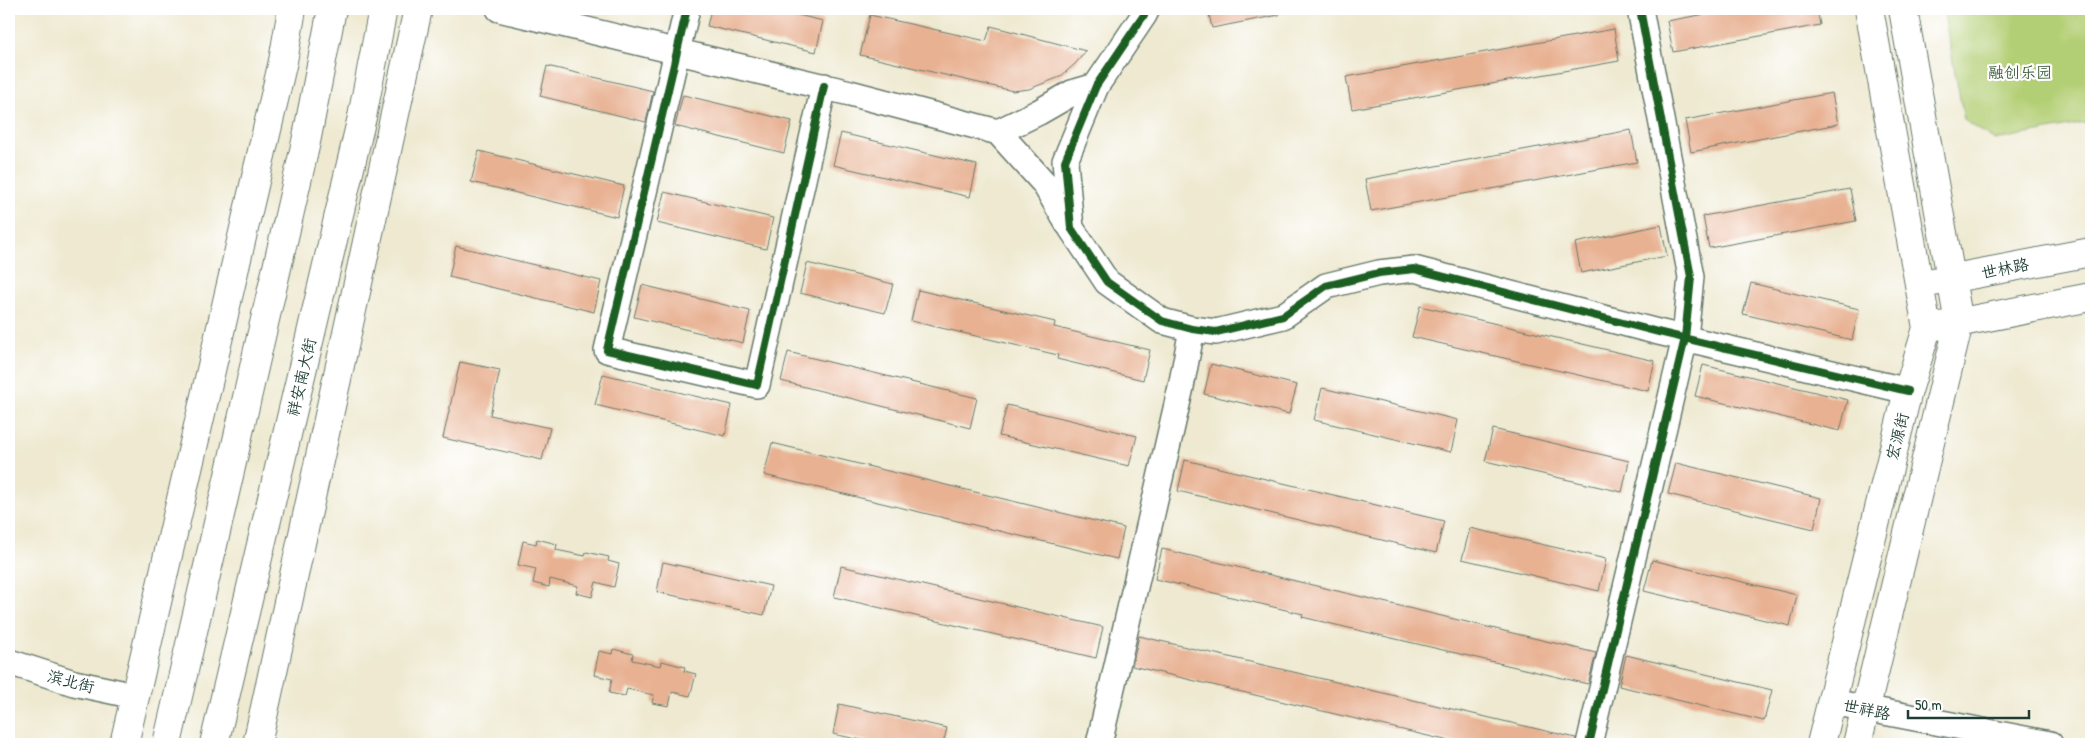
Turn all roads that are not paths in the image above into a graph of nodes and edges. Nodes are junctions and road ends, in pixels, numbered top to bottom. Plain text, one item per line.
1 (292, 9) edge
2 (332, 9) edge
3 (383, 9) edge
4 (418, 9) edge
5 (499, 9) edge
6 (687, 9) edge
7 (1147, 9) edge
8 (1640, 9) edge
9 (1869, 9) edge
10 (1903, 9) edge
11 (678, 52) junction
12 (824, 86) junction
13 (1096, 86) junction
14 (998, 132) junction
15 (1071, 228) junction
16 (2091, 252) edge
17 (1952, 279) junction
18 (1920, 285) junction
19 (2091, 297) edge
20 (1959, 323) junction
21 (1927, 328) junction
22 (1192, 329) junction
23 (1685, 338) junction
24 (1908, 391) junction
25 (9, 662) edge
26 (135, 696) junction
27 (1832, 702) junction
28 (1866, 709) junction
29 (124, 744) edge
30 (168, 744) edge
31 (214, 744) edge
32 (257, 744) edge
33 (1099, 744) edge
34 (1589, 744) edge
35 (1821, 744) edge
36 (1857, 744) edge
37 (2050, 744) edge

1 - 26 main road
2 - 30 main road
3 - 31 main road, 祥安南大街
4 - 32 main road
5 - 11 street
6 - 11 street
7 - 13 street
8 - 23 street
9 - 18 main road, 宏源街
10 - 17 main road, 宏源街
11 - 12 street
11 - 12 street
12 - 14 street
13 - 14 street
13 - 15 street
14 - 15 street
15 - 22 street
16 - 17 main road, 世林路
17 - 18 main road, 世林路
17 - 20 main road, 宏源街
18 - 21 main road, 宏源街
19 - 20 main road
20 - 21 main road
20 - 28 main road, 宏源街
21 - 24 main road, 宏源街
22 - 23 street
22 - 33 street
23 - 24 street
23 - 34 street
24 - 27 main road, 宏源街
25 - 26 street, 滨北街
26 - 29 main road
27 - 28 street, 世祥路
27 - 35 main road, 宏源街
28 - 36 main road, 宏源街
28 - 37 street, 世祥路

